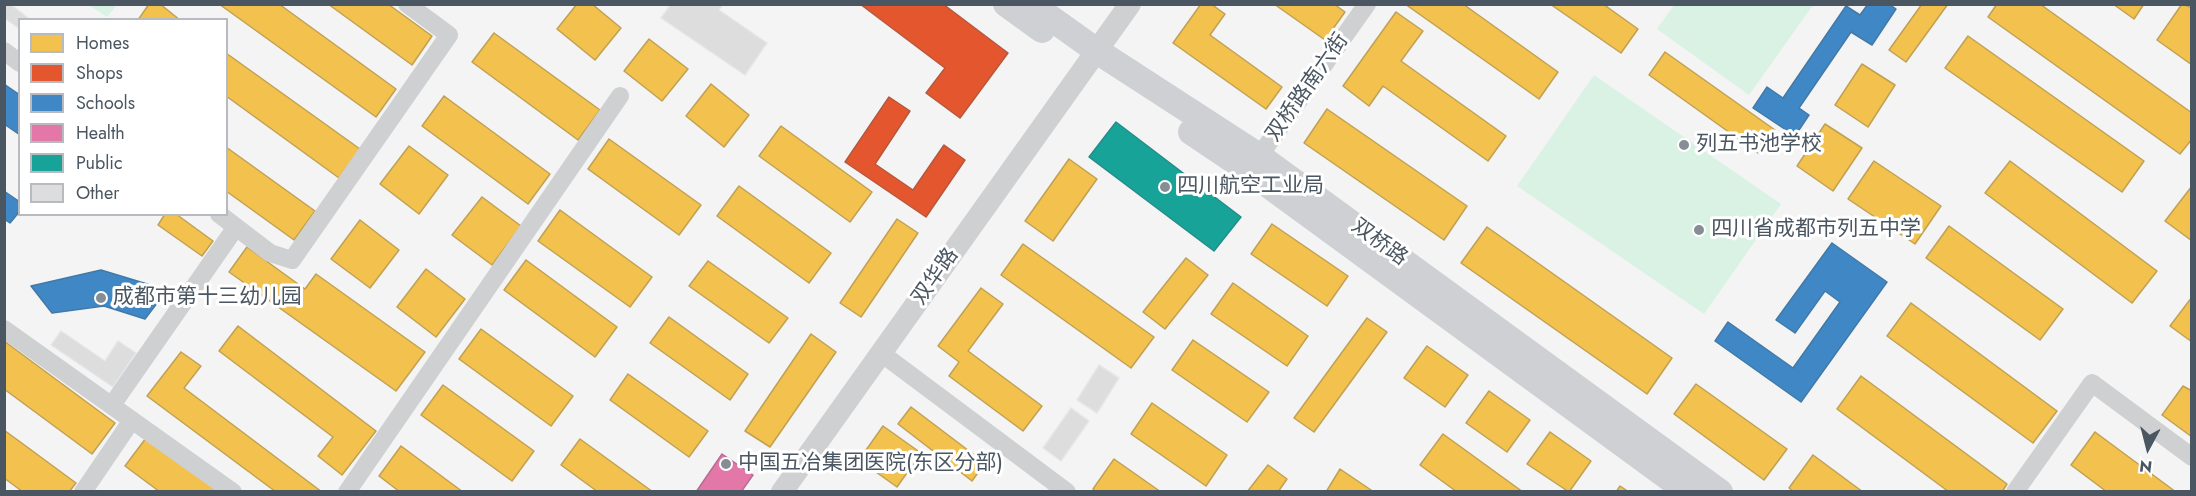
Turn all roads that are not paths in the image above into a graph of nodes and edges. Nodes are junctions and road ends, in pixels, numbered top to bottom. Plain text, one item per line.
1 (407, 4) edge
2 (1006, 4) edge
3 (1031, 4) edge
4 (1130, 4) edge
5 (1366, 4) edge
6 (4, 51) edge
7 (1093, 57) junction
8 (18, 62) edge
9 (620, 96) dead end
10 (1254, 164) junction
11 (222, 216) edge
12 (236, 227) junction
13 (4, 329) edge
14 (881, 353) junction
15 (112, 405) junction
16 (132, 420) junction
17 (2192, 457) edge
18 (83, 492) edge
19 (233, 492) edge
20 (347, 492) edge
21 (782, 492) edge
22 (1067, 492) edge
23 (1688, 492) edge
24 (1720, 492) edge
25 (2014, 492) edge

1 - 12 street
2 - 7 main road, 双桥路
3 - 7 main road, 双桥路
4 - 7 street, 双华路
5 - 10 street, 双桥路南六街
6 - 8 street
7 - 10 main road, 双桥路
7 - 14 street, 双华路
9 - 20 street
10 - 23 main road, 双桥路
10 - 24 main road, 双桥路
11 - 12 street
12 - 15 street
13 - 15 street
14 - 21 street, 双华路
14 - 22 street
15 - 16 street
16 - 18 street
16 - 19 street
17 - 25 street

